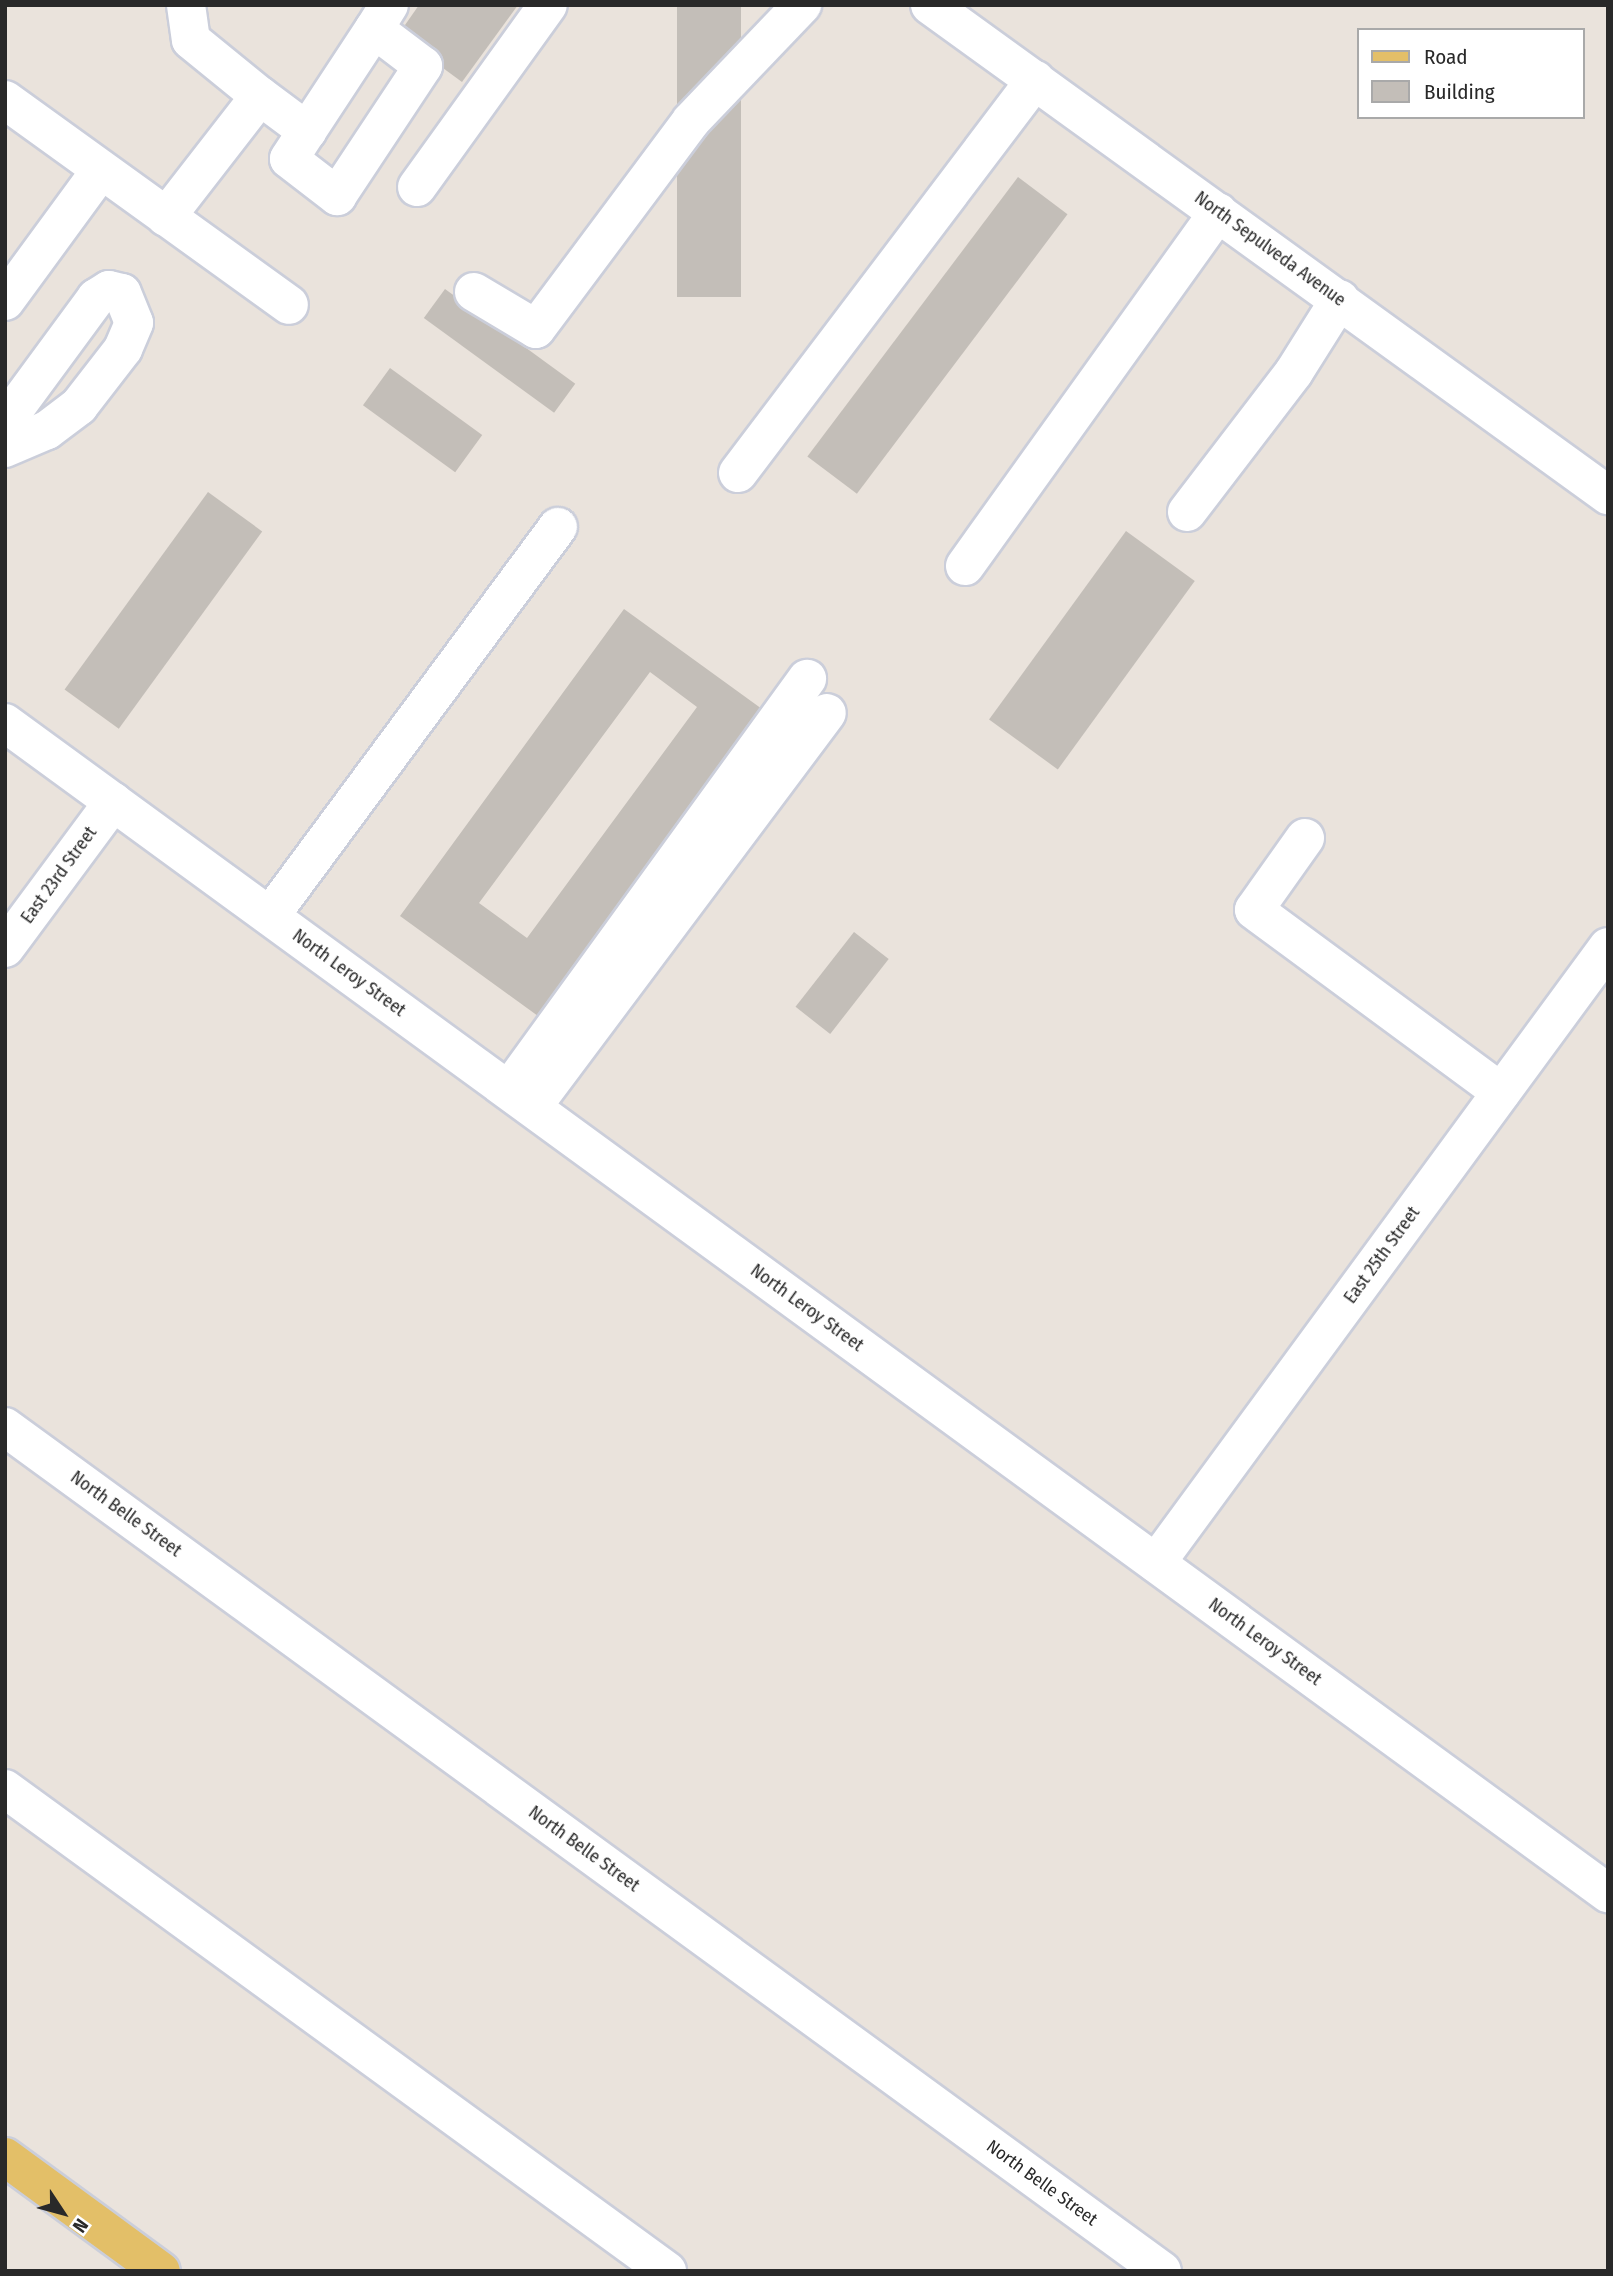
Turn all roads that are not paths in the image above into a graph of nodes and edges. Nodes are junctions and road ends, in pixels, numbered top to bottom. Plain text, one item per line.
1 (186, 5) edge
2 (548, 5) edge
3 (802, 5) edge
4 (930, 5) edge
5 (382, 17) edge
6 (1035, 80) junction
7 (260, 96) junction
8 (5, 100) edge
9 (307, 131) junction
10 (101, 170) junction
11 (417, 187) dead end
12 (1218, 212) junction
13 (166, 217) junction
14 (474, 292) dead end
15 (1340, 299) junction
16 (5, 301) edge
17 (289, 305) dead end
18 (5, 422) edge
19 (5, 448) edge
20 (738, 473) dead end
21 (1608, 495) edge
22 (1187, 512) dead end
23 (558, 527) dead end
24 (507, 555) dead end
25 (965, 566) dead end
26 (807, 679) dead end
27 (827, 713) dead end
28 (5, 723) edge
29 (113, 802) junction
30 (1305, 838) dead end
31 (261, 909) junction
32 (1608, 947) edge
33 (5, 948) edge
34 (1501, 1092) junction
35 (520, 1099) junction
36 (5, 1427) edge
37 (1156, 1563) junction
38 (5, 1788) edge
39 (1608, 1893) edge
40 (5, 2157) edge
41 (161, 2271) edge
42 (667, 2271) edge
43 (1162, 2271) edge

1 - 7 street
2 - 11 street
3 - 14 street
4 - 6 street, North Sepulveda Avenue
5 - 9 street
5 - 9 street
6 - 12 street, North Sepulveda Avenue
6 - 20 street
7 - 9 street
7 - 13 street
8 - 10 street
10 - 13 street
10 - 16 street
12 - 15 street, North Sepulveda Avenue
12 - 25 street
13 - 17 street
15 - 21 street, North Sepulveda Avenue
15 - 22 street
18 - 19 street
23 - 31 street
24 - 31 street
26 - 35 street
27 - 35 street
28 - 29 street, North Leroy Street
29 - 31 street, North Leroy Street
29 - 33 street, East 23rd Street
30 - 34 street
31 - 35 street, North Leroy Street
32 - 34 street, East 25th Street
34 - 37 street, East 25th Street
35 - 37 street, North Leroy Street
36 - 43 street, North Belle Street
37 - 39 street, North Leroy Street
38 - 42 street
40 - 41 main road

